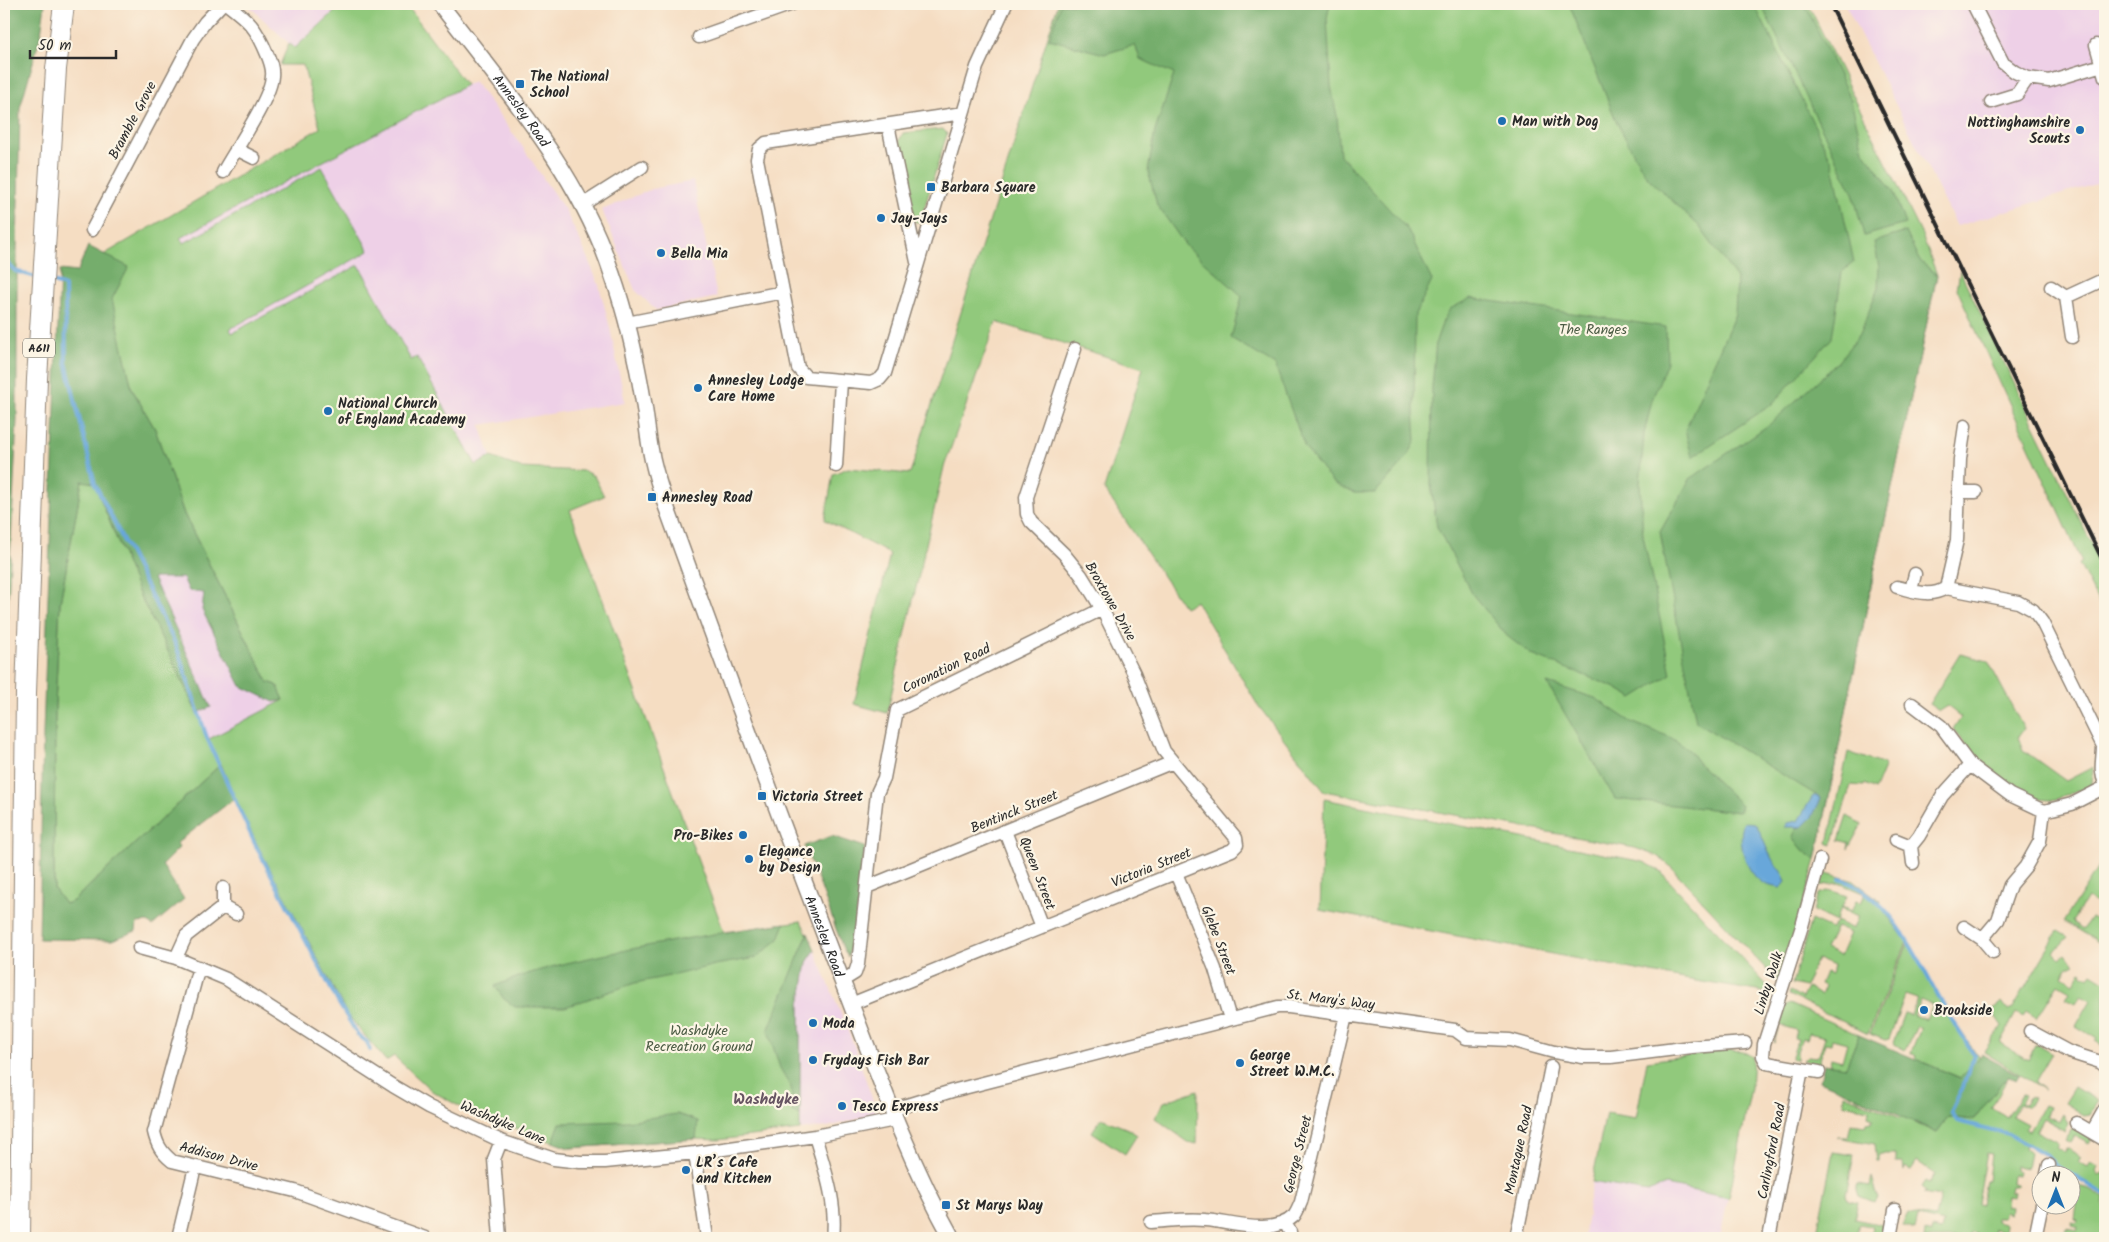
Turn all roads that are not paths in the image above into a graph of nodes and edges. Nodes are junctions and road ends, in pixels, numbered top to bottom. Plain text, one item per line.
1 (64, 4) edge
2 (222, 4) edge
3 (227, 4) edge
4 (440, 4) edge
5 (790, 4) edge
6 (1006, 4) edge
7 (1974, 4) edge
8 (699, 37) dead end
9 (2096, 45) dead end
10 (2104, 71) edge
11 (2028, 78) junction
12 (1991, 102) dead end
13 (963, 113) junction
14 (888, 124) junction
15 (236, 150) junction
16 (254, 158) dead end
17 (642, 168) dead end
18 (223, 172) dead end
19 (582, 205) junction
20 (92, 230) dead end
21 (918, 264) junction
22 (2105, 279) edge
23 (2051, 287) dead end
24 (784, 292) junction
25 (2066, 297) junction
26 (627, 323) junction
27 (2072, 337) dead end
28 (1075, 349) dead end
29 (841, 381) junction
30 (1965, 426) dead end
31 (836, 466) dead end
32 (1958, 492) junction
33 (1976, 492) dead end
34 (1915, 574) dead end
35 (1897, 587) dead end
36 (1946, 588) junction
37 (1911, 590) junction
38 (1102, 609) junction
39 (1912, 704) dead end
40 (1173, 762) junction
41 (1970, 765) junction
42 (2105, 783) edge
43 (2105, 787) edge
44 (2044, 811) junction
45 (1005, 831) junction
46 (1896, 840) dead end
47 (1237, 845) joint
48 (1911, 846) junction
49 (1820, 860) dead end
50 (1913, 863) dead end
51 (1176, 873) junction
52 (867, 887) junction
53 (223, 888) dead end
54 (223, 907) junction
55 (236, 914) dead end
56 (1042, 927) junction
57 (1964, 927) dead end
58 (1982, 939) junction
59 (139, 948) dead end
60 (1993, 952) dead end
61 (176, 958) junction
62 (199, 967) junction
63 (842, 981) junction
64 (851, 1004) junction
65 (1346, 1015) junction
66 (1230, 1019) junction
67 (2030, 1031) dead end
68 (1754, 1044) junction
69 (2105, 1066) edge
70 (1551, 1067) dead end
71 (1802, 1069) junction
72 (1819, 1072) dead end
73 (2105, 1109) edge
74 (893, 1115) junction
75 (2076, 1123) dead end
76 (2092, 1132) junction
77 (815, 1136) junction
78 (2105, 1140) edge
79 (501, 1141) junction
80 (696, 1153) junction
81 (195, 1166) junction
82 (1895, 1210) dead end
83 (2040, 1214) edge
84 (1151, 1222) dead end
85 (1285, 1222) junction
86 (1252, 1232) edge
87 (20, 1238) edge
88 (178, 1238) edge
89 (425, 1238) edge
90 (500, 1238) edge
91 (707, 1238) edge
92 (833, 1238) edge
93 (952, 1238) edge
94 (1291, 1238) edge
95 (1516, 1238) edge
96 (1769, 1238) edge
97 (1890, 1238) edge
98 (2035, 1238) edge

1 - 87 main road, A611
2 - 20 street, Bramble Grove
3 - 15 street
4 - 19 street, Annesley Road
5 - 8 street
6 - 13 street
7 - 11 street
9 - 10 street
10 - 11 street
11 - 12 street
13 - 14 street
13 - 21 street
14 - 21 street
14 - 24 street
15 - 16 street
15 - 18 street
17 - 19 street
19 - 26 street, Annesley Road
21 - 29 street
22 - 25 street
23 - 25 street
24 - 26 street
24 - 29 street
25 - 27 street
26 - 63 street, Annesley Road
28 - 38 street, Broxtowe Drive
29 - 31 street
30 - 32 street
32 - 33 street
32 - 36 street
34 - 37 street
35 - 37 street
36 - 37 street
36 - 42 street
38 - 40 street, Broxtowe Drive
38 - 52 street, Coronation Road
39 - 41 street
40 - 45 street, Bentinck Street
40 - 47 street, Broxtowe Drive
41 - 44 street
41 - 48 street
43 - 44 street
44 - 58 street
45 - 52 street, Bentinck Street
45 - 56 street, Queen Street
46 - 48 street
47 - 51 street, Victoria Street
48 - 50 street
49 - 68 street, Linby Walk
51 - 56 street, Victoria Street
51 - 66 street, Glebe Street
52 - 63 street, Coronation Road
53 - 54 street
54 - 55 street
54 - 61 street
56 - 64 street, Victoria Street
57 - 58 street
58 - 60 street
59 - 61 street, Washdyke Lane
61 - 62 street, Washdyke Lane
62 - 79 street, Washdyke Lane
62 - 81 street, Addison Drive
63 - 64 street, Annesley Road
64 - 74 street, Annesley Road
65 - 66 street, St. Mary's Way
65 - 68 street, St. Mary's Way
65 - 85 street, George Street
66 - 74 street, St. Mary's Way
67 - 69 street
68 - 71 street
70 - 95 street, Montague Road
71 - 72 street
71 - 96 street, Carlingford Road
73 - 76 street
74 - 77 street, Washdyke Lane
74 - 93 street, Annesley Road
75 - 76 street
76 - 78 street
77 - 80 street, Washdyke Lane
77 - 92 street
79 - 80 street, Washdyke Lane
79 - 90 street
80 - 91 street
81 - 88 street
81 - 89 street, Addison Drive
82 - 97 street
83 - 98 street
84 - 86 street
85 - 86 street
85 - 94 street

